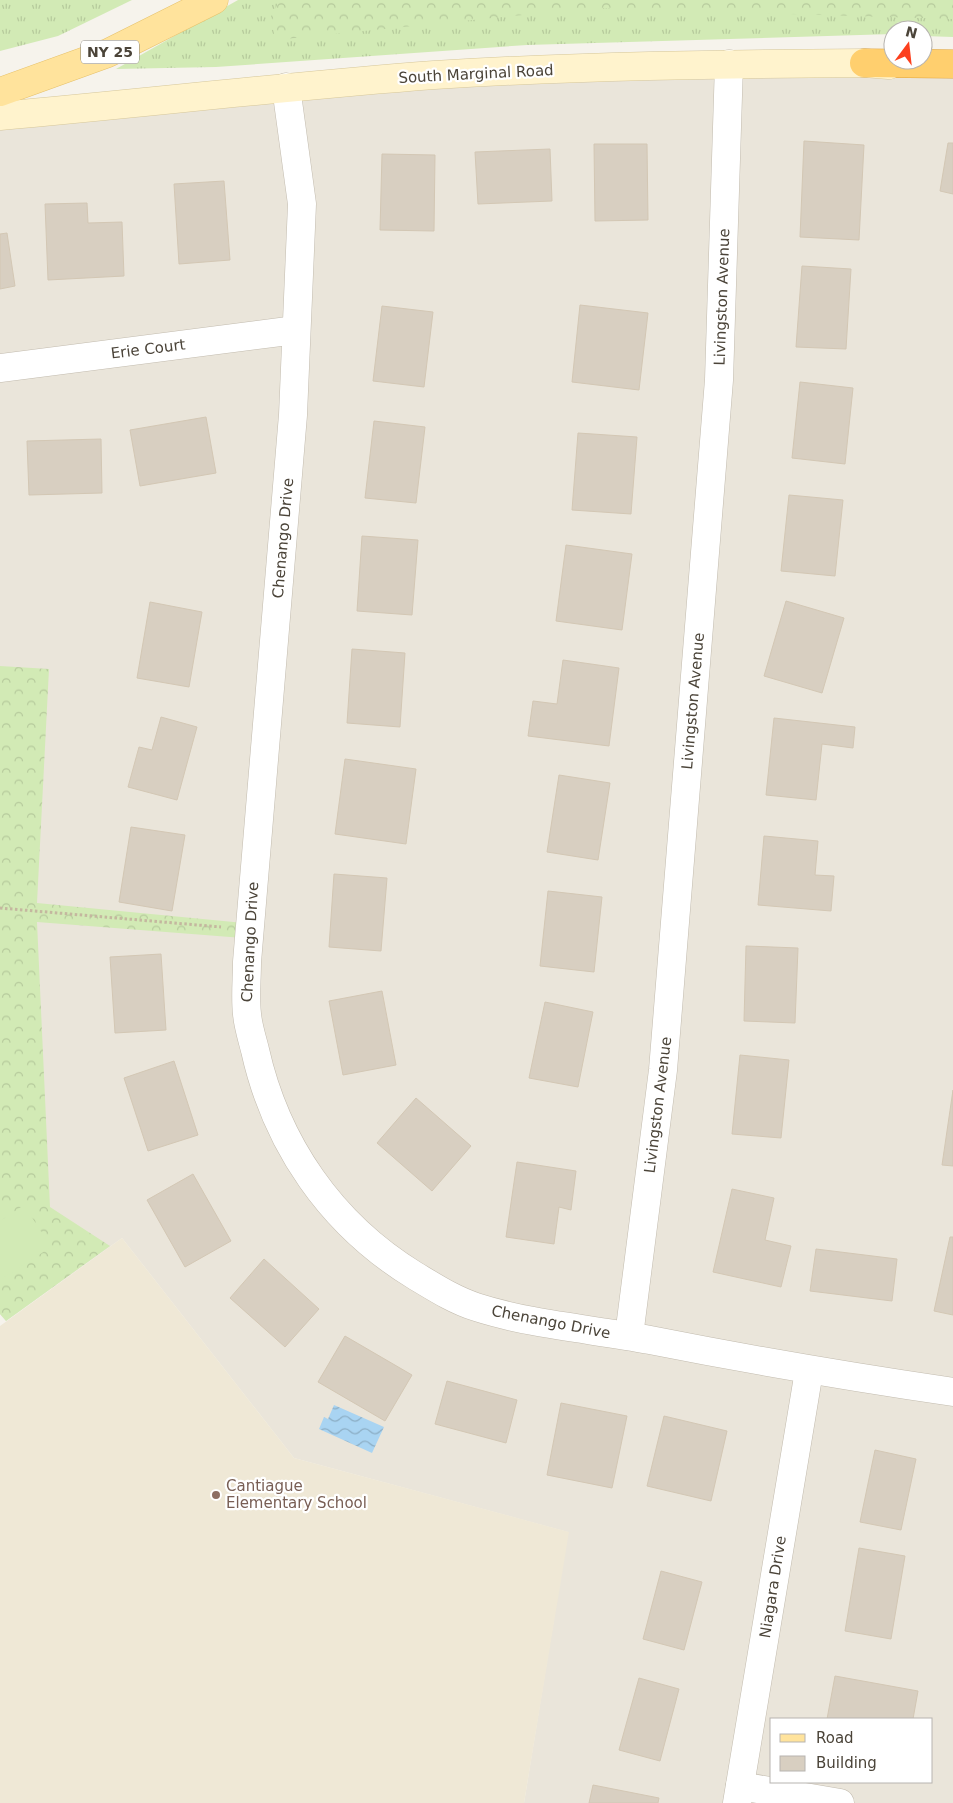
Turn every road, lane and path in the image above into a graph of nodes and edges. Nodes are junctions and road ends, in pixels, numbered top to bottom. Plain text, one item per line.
1 (214, 0) edge
2 (864, 63) junction
3 (729, 64) junction
4 (953, 64) edge
5 (953, 69) edge
6 (286, 87) junction
7 (0, 92) edge
8 (0, 116) edge
9 (296, 330) junction
10 (0, 368) edge
11 (0, 908) edge
12 (249, 930) junction
13 (629, 1336) junction
14 (808, 1371) junction
15 (953, 1392) edge
16 (738, 1794) edge
17 (840, 1803) edge

1 - 7 main road, NY 25
2 - 3 main road, South Marginal Road
2 - 4 highway
2 - 5 main road, South Marginal Road
3 - 6 main road, South Marginal Road
3 - 13 street, Livingston Avenue
6 - 8 main road, South Marginal Road
6 - 9 street, Chenango Drive
9 - 10 street, Erie Court
9 - 12 street, Chenango Drive
11 - 12 path
12 - 13 street, Chenango Drive
13 - 14 street, Chenango Drive
14 - 15 street, Chenango Drive
14 - 16 street, Niagara Drive
16 - 17 street

